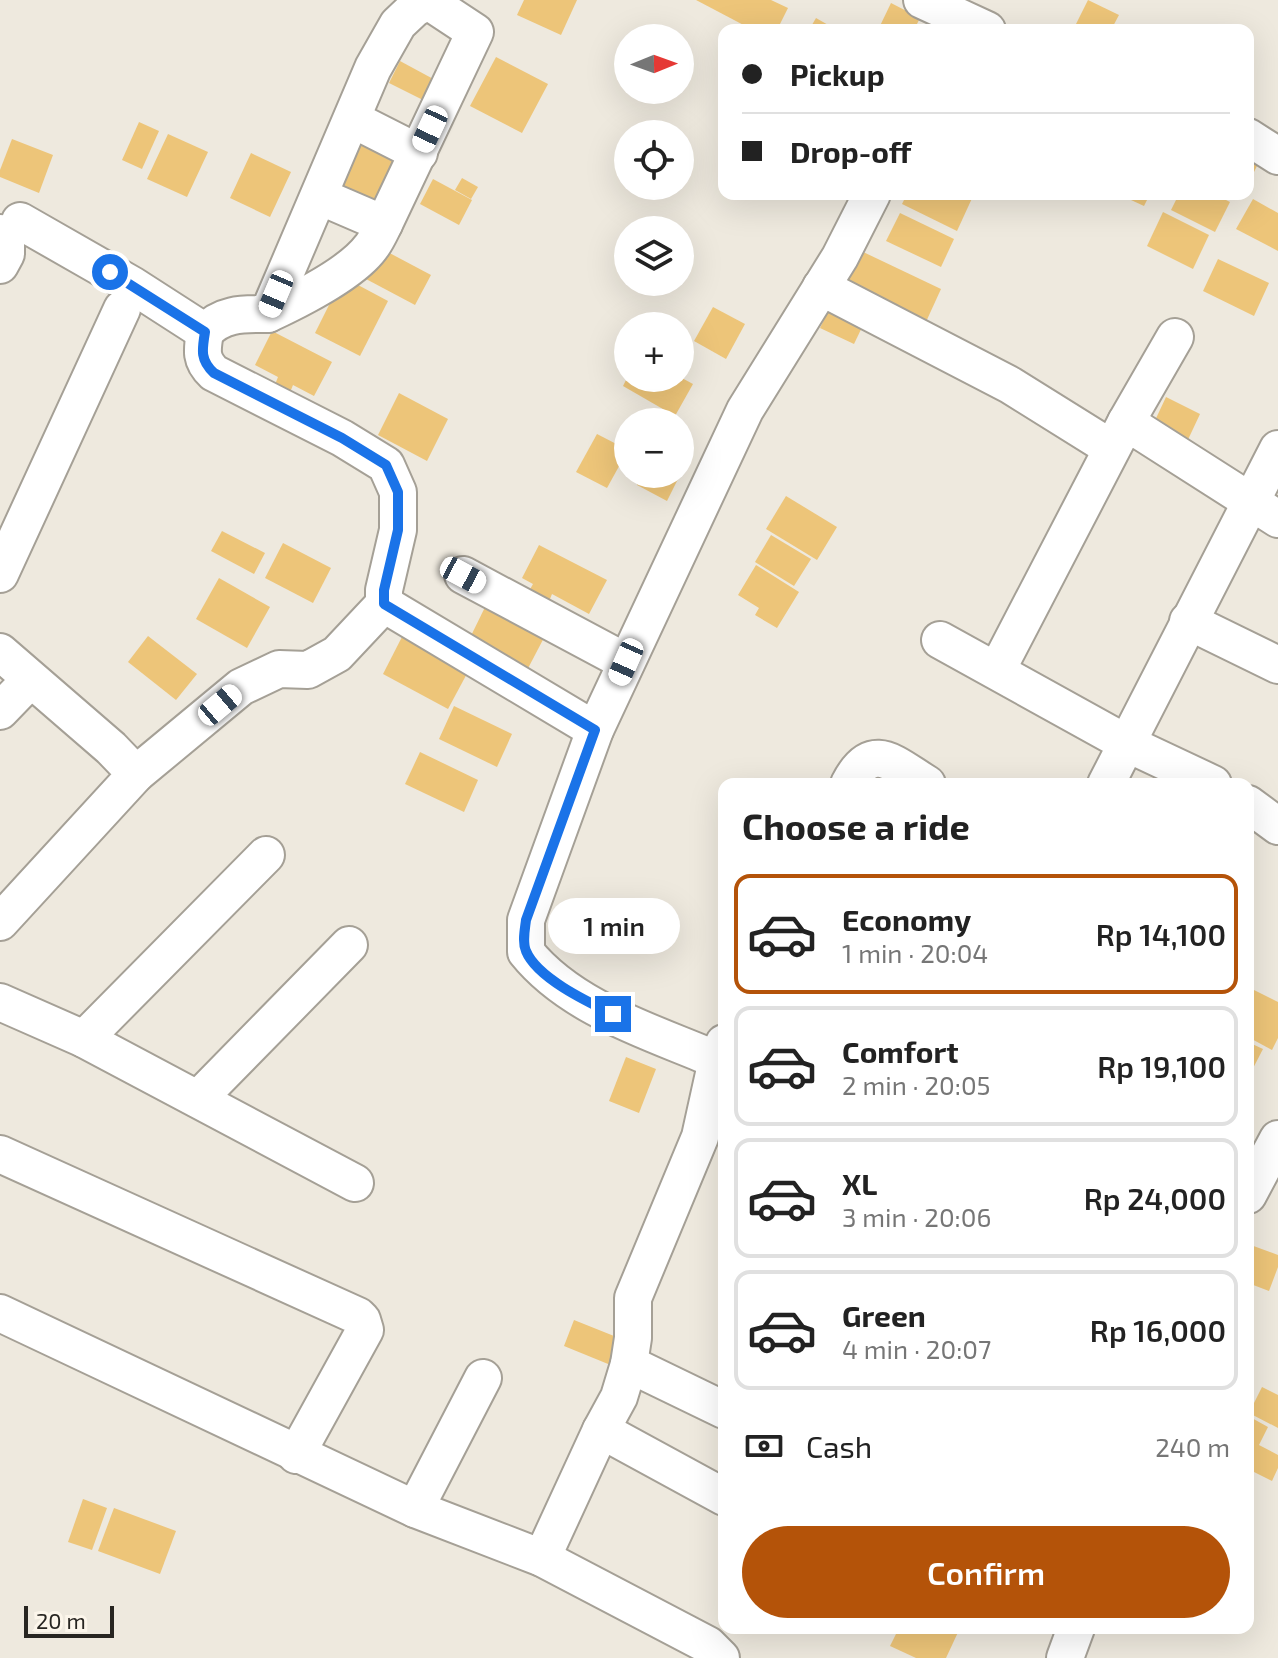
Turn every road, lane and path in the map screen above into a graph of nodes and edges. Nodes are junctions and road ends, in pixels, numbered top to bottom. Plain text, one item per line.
1 (429, 0) edge
2 (926, 12) edge
3 (967, 24) edge
4 (352, 119) junction
5 (1254, 141) edge
6 (419, 153) junction
7 (1278, 156) edge
8 (319, 196) junction
9 (869, 200) edge
10 (384, 224) junction
11 (10, 227) edge
12 (0, 265) edge
13 (821, 287) junction
14 (122, 309) dead end
15 (268, 314) junction
16 (205, 332) junction
17 (1175, 337) dead end
18 (1118, 435) junction
19 (1278, 449) edge
20 (1264, 511) edge
21 (0, 574) edge
22 (463, 575) dead end
23 (384, 604) junction
24 (1188, 621) junction
25 (940, 640) dead end
26 (0, 652) edge
27 (626, 662) junction
28 (1278, 665) edge
29 (997, 670) junction
30 (30, 680) junction
31 (0, 711) edge
32 (595, 730) junction
33 (1126, 743) junction
34 (136, 774) junction
35 (852, 778) edge
36 (917, 778) edge
37 (1109, 778) edge
38 (1200, 778) edge
39 (1254, 808) edge
40 (1278, 826) edge
41 (266, 855) dead end
42 (0, 922) edge
43 (349, 945) dead end
44 (0, 1002) edge
45 (84, 1039) junction
46 (718, 1050) edge
47 (718, 1060) edge
48 (198, 1099) junction
49 (1278, 1139) edge
50 (0, 1154) edge
51 (355, 1183) dead end
52 (1254, 1184) edge
53 (0, 1313) edge
54 (629, 1364) junction
55 (483, 1378) dead end
56 (718, 1407) edge
57 (601, 1430) junction
58 (296, 1455) junction
59 (718, 1494) edge
60 (415, 1509) junction
61 (542, 1558) junction
62 (1074, 1634) edge
63 (721, 1658) edge
64 (1065, 1658) edge

1 - 4 street
1 - 6 street
2 - 3 street
4 - 6 street
4 - 8 street
5 - 7 street
6 - 10 street
8 - 10 street
8 - 15 street
9 - 13 street
10 - 15 street
11 - 12 street
11 - 16 street
13 - 18 street
13 - 27 street
14 - 21 street
15 - 16 street
16 - 23 street
17 - 18 street
18 - 20 street
18 - 29 street
19 - 20 street
20 - 24 street
22 - 27 street
23 - 32 street
23 - 34 street
24 - 28 street
24 - 33 street
25 - 29 street
26 - 30 street
27 - 32 street
29 - 33 street
30 - 31 street
30 - 34 street
32 - 46 street
33 - 37 street
33 - 38 street
34 - 42 street
35 - 36 street
39 - 40 street
41 - 45 street
43 - 48 street
44 - 45 street
45 - 48 street
47 - 54 street
48 - 51 street
49 - 52 street
50 - 58 street
53 - 58 street
54 - 56 street
54 - 57 street
55 - 60 street
57 - 59 street
57 - 61 street
58 - 60 street
60 - 61 street
61 - 63 street
62 - 64 street

